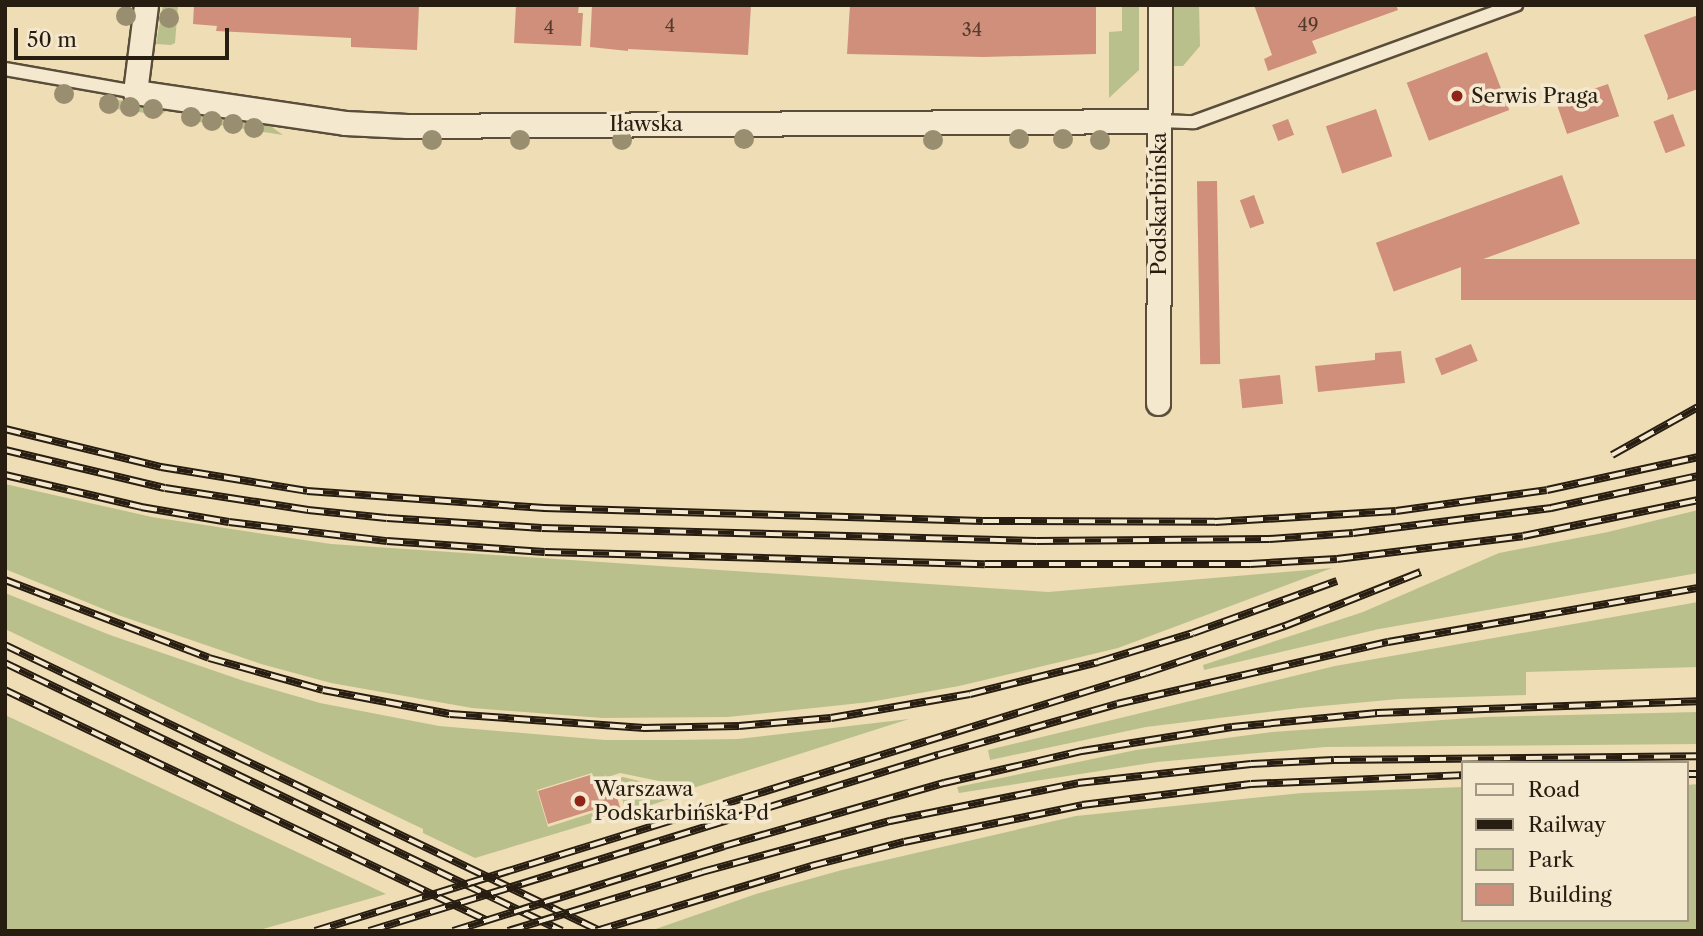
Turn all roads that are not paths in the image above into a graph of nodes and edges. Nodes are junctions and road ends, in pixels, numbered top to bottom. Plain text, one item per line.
1 (146, 5) edge
2 (1160, 5) edge
3 (1516, 5) edge
4 (5, 69) edge
5 (135, 92) junction
6 (1160, 121) junction
7 (1158, 403) dead end

1 - 5 street
2 - 6 street, Podskarbińska
3 - 6 lane
4 - 5 lane
5 - 6 street, Iławska
6 - 7 street, Podskarbińska

